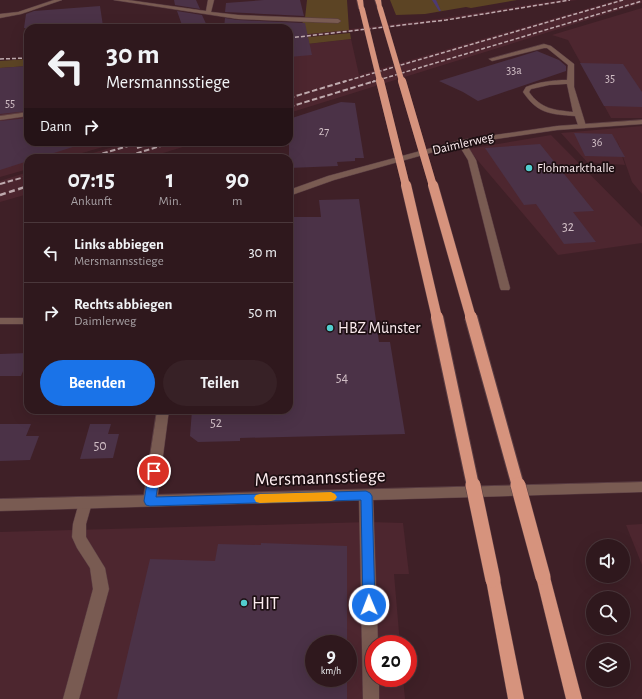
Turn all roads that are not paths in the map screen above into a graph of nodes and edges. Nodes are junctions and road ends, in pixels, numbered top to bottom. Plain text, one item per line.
1 (59, 0) edge
2 (117, 0) edge
3 (210, 0) edge
4 (379, 4) edge
5 (361, 5) edge
6 (208, 12) junction
7 (0, 16) edge
8 (338, 21) dead end
9 (492, 59) dead end
10 (571, 82) junction
11 (578, 114) junction
12 (24, 115) edge
13 (0, 118) edge
14 (642, 122) edge
15 (582, 126) junction
16 (461, 142) junction
17 (293, 192) edge
18 (505, 288) dead end
19 (0, 321) edge
20 (24, 321) edge
21 (162, 414) edge
22 (642, 487) edge
23 (366, 496) junction
24 (150, 501) junction
25 (85, 503) junction
26 (0, 506) edge
27 (71, 699) edge
28 (371, 699) edge
29 (516, 699) edge
30 (574, 699) edge

1 - 7 street
2 - 6 street
3 - 6 street
4 - 30 highway, bridge
5 - 29 highway, bridge
6 - 8 street
9 - 10 street
10 - 11 street
10 - 11 street
11 - 15 street
12 - 13 street
14 - 15 street, Daimlerweg
15 - 16 street, Daimlerweg
16 - 17 street, Daimlerweg
16 - 18 street
19 - 20 street
21 - 24 street
22 - 23 street, Mersmannsstiege
23 - 24 street, Mersmannsstiege
23 - 28 street
24 - 25 street, Mersmannsstiege
25 - 26 street, Mersmannsstiege
25 - 27 street

